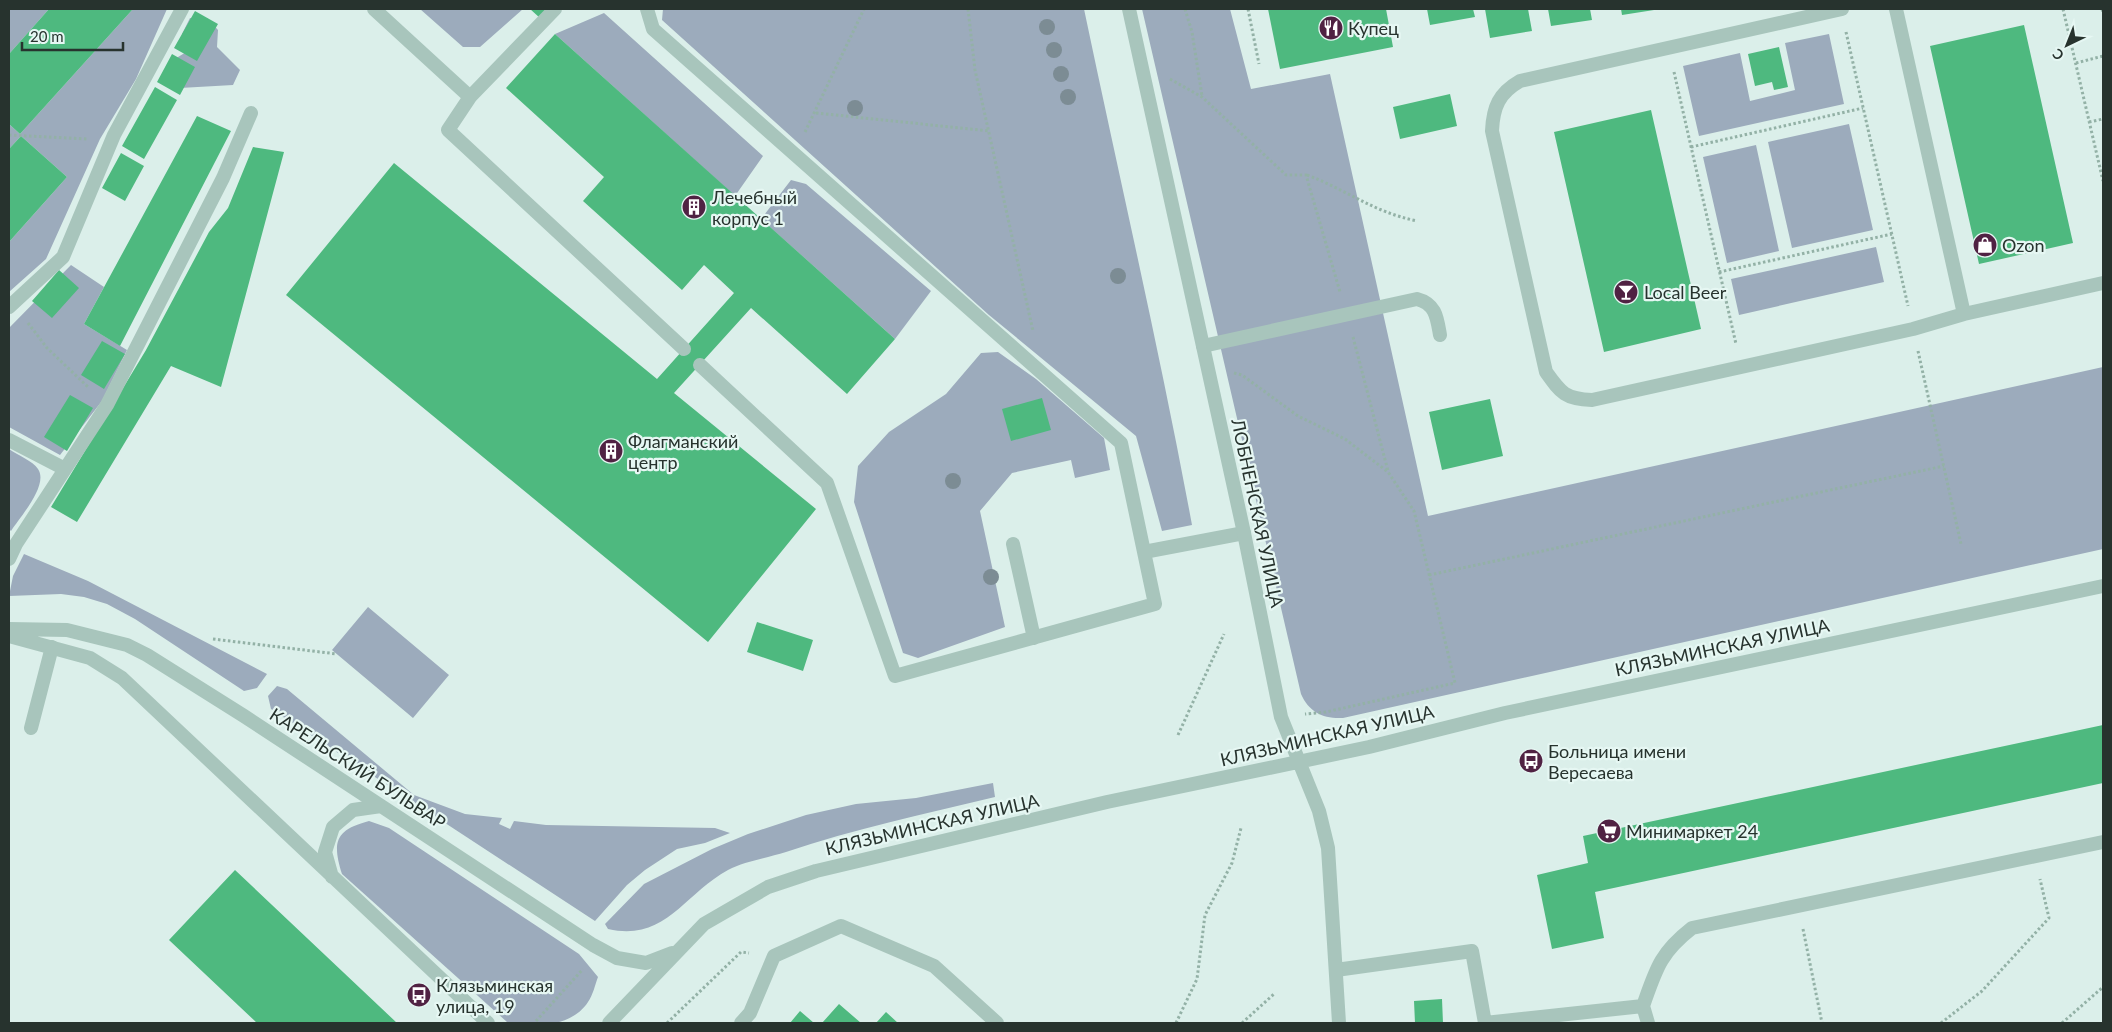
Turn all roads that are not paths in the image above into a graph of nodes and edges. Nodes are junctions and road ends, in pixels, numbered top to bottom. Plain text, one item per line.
1 (182, 9) edge
2 (374, 9) edge
3 (555, 9) edge
4 (647, 9) edge
5 (1129, 9) edge
6 (1842, 9) edge
7 (1896, 9) edge
8 (470, 97) junction
9 (251, 113) dead end
10 (2103, 283) edge
11 (11, 305) edge
12 (1964, 314) junction
13 (1440, 335) dead end
14 (1203, 346) junction
15 (684, 349) dead end
16 (700, 365) dead end
17 (9, 440) edge
18 (65, 468) junction
19 (1244, 533) junction
20 (1013, 544) dead end
21 (1144, 552) junction
22 (9, 559) edge
23 (2103, 586) edge
24 (9, 629) edge
25 (9, 636) edge
26 (1034, 638) junction
27 (52, 647) junction
28 (31, 728) dead end
29 (1300, 762) junction
30 (381, 806) junction
31 (2103, 842) edge
32 (333, 878) junction
33 (675, 952) junction
34 (1336, 970) junction
35 (1644, 1006) junction
36 (488, 1023) edge
37 (608, 1023) edge
38 (741, 1023) edge
39 (997, 1023) edge
40 (1339, 1023) edge
41 (1485, 1023) edge
42 (1648, 1023) edge

1 - 11 street
2 - 8 street
3 - 8 street
4 - 21 street
5 - 14 street, ЛОБНЕНСКАЯ УЛИЦА
6 - 12 street
7 - 12 street
8 - 15 street
9 - 18 street
10 - 12 street
13 - 14 street
14 - 19 street, ЛОБНЕНСКАЯ УЛИЦА
16 - 26 street
17 - 18 street
18 - 22 street
19 - 21 street
19 - 29 street, ЛОБНЕНСКАЯ УЛИЦА
20 - 26 street
21 - 26 street
23 - 29 street, КЛЯЗЬМИНСКАЯ УЛИЦА
24 - 30 street, КАРЕЛЬСКИЙ БУЛЬВАР
25 - 27 street
27 - 28 street
27 - 32 street
29 - 33 street, КЛЯЗЬМИНСКАЯ УЛИЦА
29 - 34 street, ЛОБНЕНСКАЯ УЛИЦА
30 - 32 street
30 - 33 street, КАРЕЛЬСКИЙ БУЛЬВАР
31 - 35 street
32 - 36 street
33 - 37 street, КЛЯЗЬМИНСКАЯ УЛИЦА
34 - 40 street, ЛОБНЕНСКАЯ УЛИЦА
34 - 41 street
35 - 41 street
35 - 42 street
38 - 39 street

